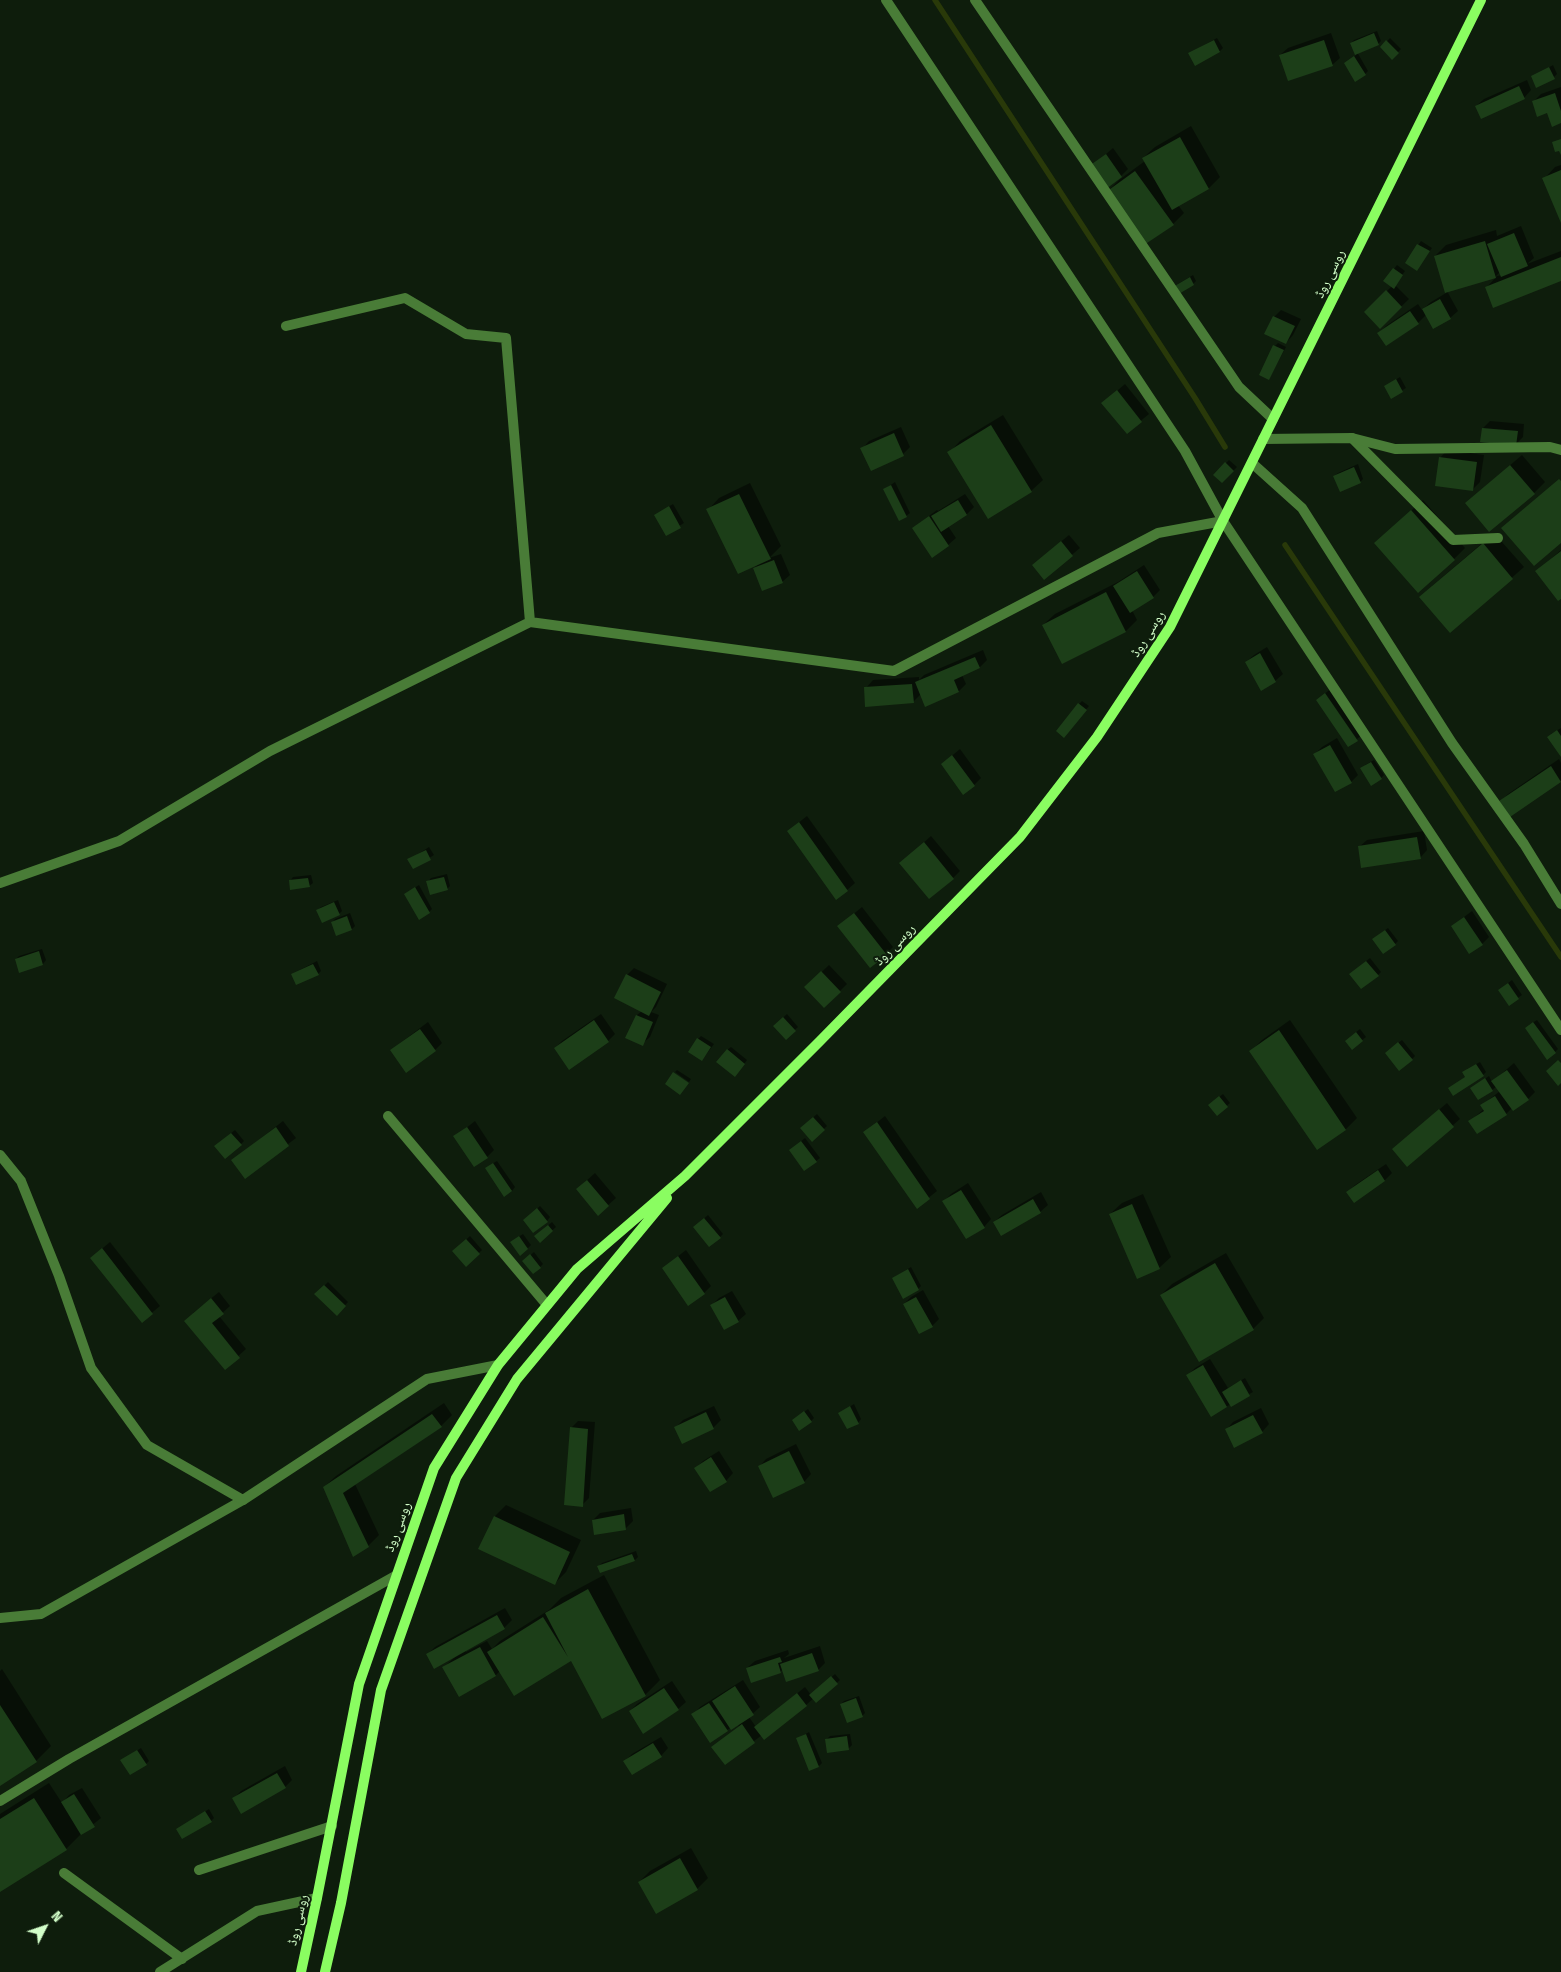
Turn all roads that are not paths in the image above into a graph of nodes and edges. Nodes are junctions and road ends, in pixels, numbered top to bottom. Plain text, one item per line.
1 (886, 0) edge
2 (975, 0) edge
3 (1481, 0) edge
4 (286, 326) dead end
5 (1273, 419) junction
6 (1352, 438) junction
7 (1263, 440) junction
8 (1561, 450) edge
9 (1252, 463) junction
10 (1223, 521) junction
11 (1498, 538) dead end
12 (530, 622) junction
13 (0, 883) edge
14 (1561, 904) edge
15 (1561, 1030) edge
16 (388, 1116) dead end
17 (0, 1155) edge
18 (685, 1176) junction
19 (548, 1305) junction
20 (498, 1365) junction
21 (243, 1500) junction
22 (395, 1576) junction
23 (0, 1618) edge
24 (0, 1800) edge
25 (332, 1826) junction
26 (199, 1870) dead end
27 (64, 1872) dead end
28 (318, 1898) junction
29 (182, 1958) junction
30 (160, 1972) edge
31 (301, 1972) edge
32 (325, 1972) edge

1 - 10 street
2 - 5 street
3 - 5 main road, روسی روڈ
4 - 12 street
5 - 7 main road, روسی روڈ
6 - 7 street
6 - 8 street
6 - 11 street
7 - 9 main road, روسی روڈ
9 - 10 main road, روسی روڈ
9 - 14 street
10 - 12 street
10 - 15 street
10 - 18 main road, روسی روڈ
12 - 13 street
16 - 19 street
17 - 21 street
18 - 19 main road, روسی روڈ
18 - 32 main road, روسی روڈ
19 - 20 main road, روسی روڈ
20 - 21 street
20 - 22 main road, روسی روڈ
21 - 23 street
22 - 24 street
22 - 25 main road, روسی روڈ
25 - 26 street
25 - 28 main road, روسی روڈ
27 - 29 street
28 - 29 street
28 - 31 main road, روسی روڈ
29 - 30 street

